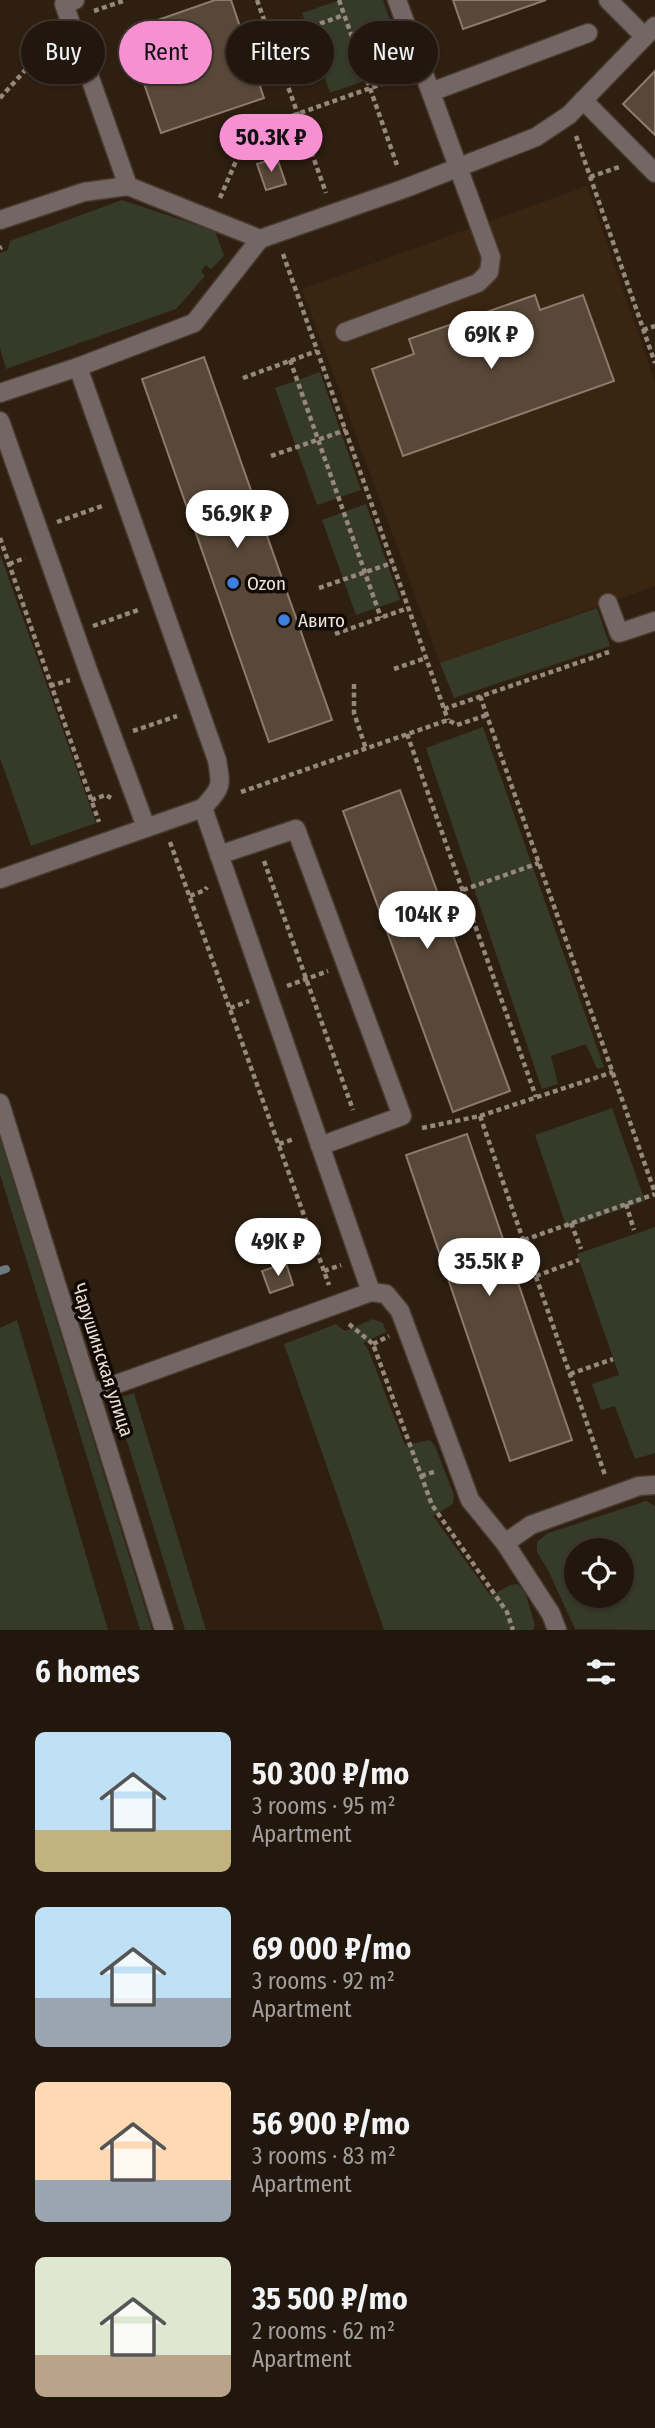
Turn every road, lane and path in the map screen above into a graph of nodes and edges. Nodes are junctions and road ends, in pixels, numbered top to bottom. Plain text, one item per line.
1 (75, 0) edge
2 (126, 0) edge
3 (257, 0) edge
4 (339, 0) edge
5 (397, 0) edge
6 (608, 0) edge
7 (93, 11) dead end
8 (344, 15) junction
9 (70, 21) edge
10 (265, 21) edge
11 (327, 21) edge
12 (650, 31) edge
13 (588, 33) dead end
14 (21, 75) edge
15 (92, 84) edge
16 (288, 84) edge
17 (381, 84) edge
18 (370, 88) junction
19 (430, 92) junction
20 (0, 98) edge
21 (583, 100) junction
22 (298, 113) junction
23 (569, 116) junction
24 (391, 147) dead end
25 (458, 168) junction
26 (655, 173) edge
27 (128, 186) junction
28 (209, 194) dead end
29 (334, 213) junction
30 (0, 220) edge
31 (260, 239) junction
32 (273, 254) dead end
33 (655, 326) edge
34 (643, 330) junction
35 (345, 332) dead end
36 (317, 351) junction
37 (653, 352) edge
38 (290, 360) junction
39 (655, 363) edge
40 (78, 366) junction
41 (243, 378) dead end
42 (0, 393) edge
43 (0, 421) edge
44 (345, 430) junction
45 (318, 440) junction
46 (271, 456) dead end
47 (124, 499) junction
48 (60, 533) dead end
49 (0, 538) edge
50 (392, 563) junction
51 (365, 572) junction
52 (319, 588) dead end
53 (161, 602) junction
54 (608, 603) dead end
55 (408, 608) junction
56 (88, 614) dead end
57 (381, 618) junction
58 (655, 621) edge
59 (92, 626) junction
60 (335, 634) dead end
61 (96, 636) dead end
62 (618, 649) dead end
63 (426, 657) junction
64 (394, 669) dead end
65 (354, 684) dead end
66 (480, 696) junction
67 (198, 709) junction
68 (444, 709) junction
69 (487, 715) junction
70 (448, 720) junction
71 (407, 734) junction
72 (132, 743) dead end
73 (366, 749) junction
74 (221, 782) junction
75 (91, 800) junction
76 (114, 808) dead end
77 (203, 808) junction
78 (104, 816) dead end
79 (98, 819) junction
80 (146, 827) junction
81 (169, 838) dead end
82 (106, 842) junction
83 (257, 843) junction
84 (219, 855) junction
85 (540, 863) junction
86 (0, 879) edge
87 (463, 890) junction
88 (346, 964) junction
89 (306, 979) junction
90 (267, 994) junction
91 (230, 1008) junction
92 (613, 1072) junction
93 (536, 1097) junction
94 (0, 1103) edge
95 (480, 1116) junction
96 (422, 1128) dead end
97 (360, 1131) junction
98 (320, 1146) junction
99 (655, 1193) edge
100 (626, 1204) junction
101 (571, 1223) junction
102 (634, 1230) dead end
103 (524, 1240) junction
104 (581, 1249) dead end
105 (579, 1261) dead end
106 (536, 1276) junction
107 (372, 1292) junction
108 (333, 1296) dead end
109 (358, 1321) dead end
110 (392, 1326) dead end
111 (373, 1344) junction
112 (613, 1359) dead end
113 (570, 1374) junction
114 (92, 1393) junction
115 (607, 1479) dead end
116 (655, 1485) edge
117 (505, 1543) junction
118 (164, 1630) edge
119 (513, 1630) edge
120 (557, 1630) edge

1 - 9 street
2 - 7 path
3 - 10 path
4 - 8 path
5 - 19 street
6 - 12 street
8 - 11 path
8 - 18 path
12 - 21 street
13 - 19 street
14 - 20 path
15 - 27 street
16 - 22 path
17 - 18 path
18 - 22 path
18 - 24 path
19 - 25 street
21 - 23 street
21 - 26 street
22 - 28 path
22 - 29 path
23 - 25 street
23 - 34 path
25 - 29 street
25 - 35 street
27 - 30 street
27 - 31 street
29 - 31 street
31 - 40 street
32 - 36 path
33 - 34 path
34 - 37 path
36 - 38 path
36 - 44 path
37 - 39 path
38 - 41 path
38 - 45 path
40 - 42 street
40 - 47 street
43 - 80 street
44 - 45 path
44 - 50 path
45 - 46 path
45 - 51 path
47 - 48 path
47 - 53 street
49 - 75 path
50 - 51 path
50 - 55 path
51 - 52 path
51 - 57 path
53 - 59 path
53 - 67 street
54 - 58 street
55 - 57 path
55 - 63 path
56 - 59 path
57 - 60 path
59 - 61 path
62 - 66 path
63 - 64 path
63 - 68 path
65 - 73 path
66 - 68 path
66 - 69 path
67 - 72 path
67 - 74 street
68 - 70 path
69 - 70 path
69 - 85 path
70 - 71 path
71 - 73 path
71 - 87 path
73 - 74 path
74 - 77 street
75 - 76 path
75 - 79 path
77 - 80 street
77 - 84 street
78 - 79 path
79 - 82 path
80 - 82 street
81 - 91 path
82 - 86 street
83 - 84 street
83 - 88 street
83 - 89 path
84 - 90 street
85 - 87 path
85 - 92 path
87 - 93 path
88 - 89 path
88 - 97 street
89 - 90 path
89 - 97 path
90 - 91 path
90 - 98 street
91 - 108 path
92 - 93 path
92 - 99 path
93 - 95 path
94 - 114 street, Чарушинская улица
95 - 96 path
95 - 103 path
97 - 98 street
98 - 107 street
99 - 100 path
100 - 101 path
100 - 102 path
101 - 103 path
101 - 104 path
103 - 106 path
105 - 106 path
106 - 113 path
107 - 114 street
107 - 117 street
109 - 111 path
110 - 111 path
111 - 119 path
112 - 113 path
113 - 115 path
114 - 118 street, Чарушинская улица
116 - 117 street
117 - 120 street

